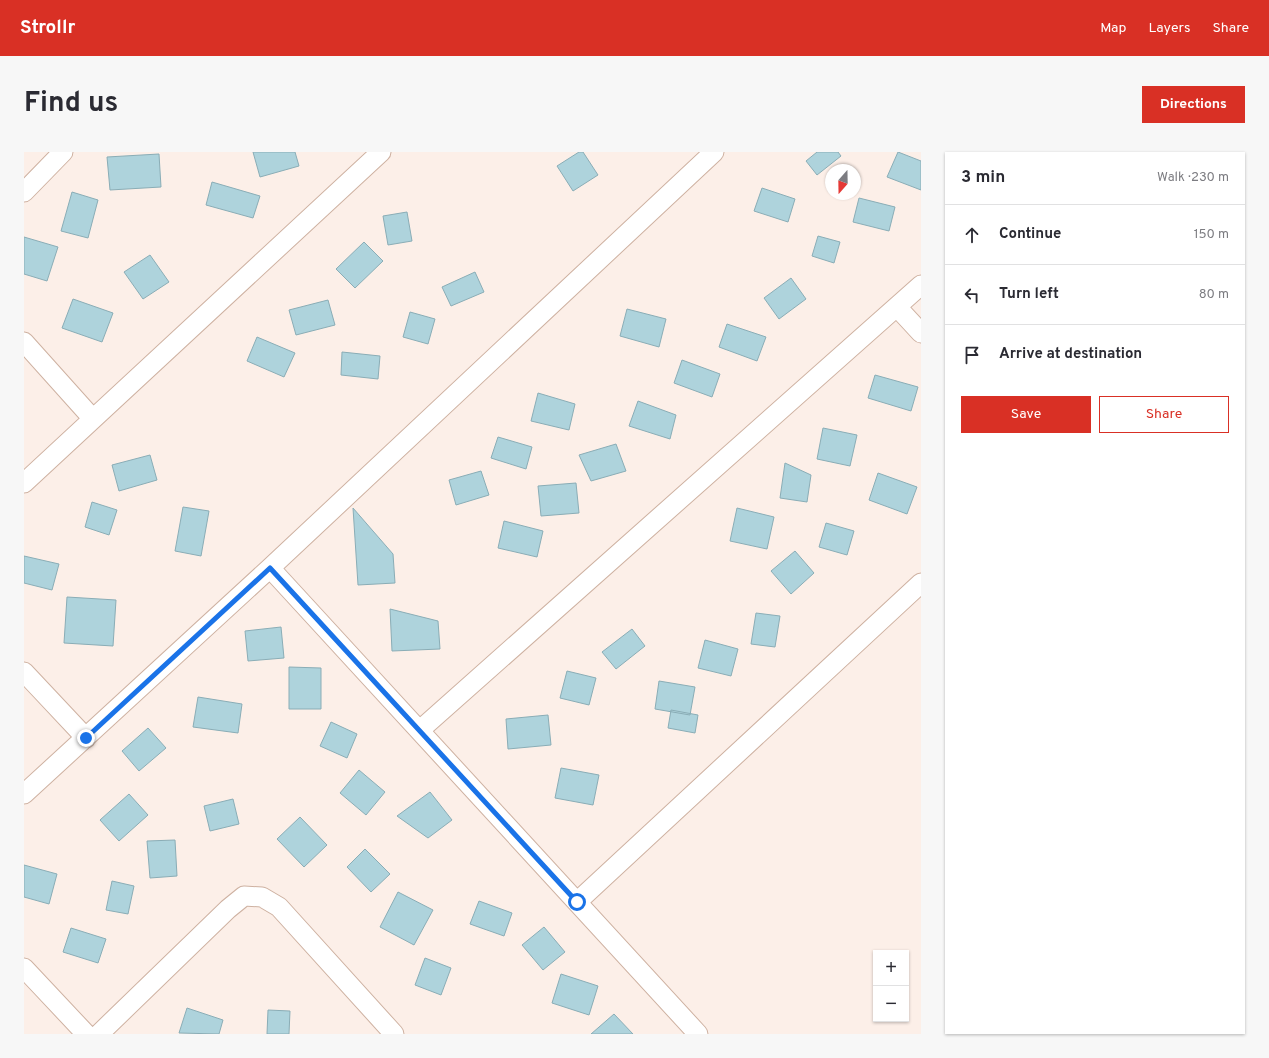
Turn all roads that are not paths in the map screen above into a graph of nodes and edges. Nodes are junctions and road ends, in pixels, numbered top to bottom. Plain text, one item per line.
1 (63, 152) edge
2 (381, 152) edge
3 (714, 152) edge
4 (24, 192) edge
5 (921, 285) edge
6 (897, 307) junction
7 (921, 332) edge
8 (24, 342) edge
9 (93, 419) junction
10 (24, 483) edge
11 (270, 568) junction
12 (921, 584) edge
13 (24, 672) edge
14 (420, 730) junction
15 (86, 738) junction
16 (24, 794) edge
17 (577, 902) junction
18 (24, 968) edge
19 (86, 1034) edge
20 (99, 1034) edge
21 (394, 1034) edge
22 (698, 1034) edge

1 - 4 street
2 - 9 street
3 - 11 street
5 - 6 street
6 - 7 street
6 - 14 street
8 - 9 street
9 - 10 street
11 - 14 street
11 - 15 street
12 - 17 street
13 - 15 street
14 - 17 street
15 - 16 street
17 - 22 street
18 - 19 street
20 - 21 street

